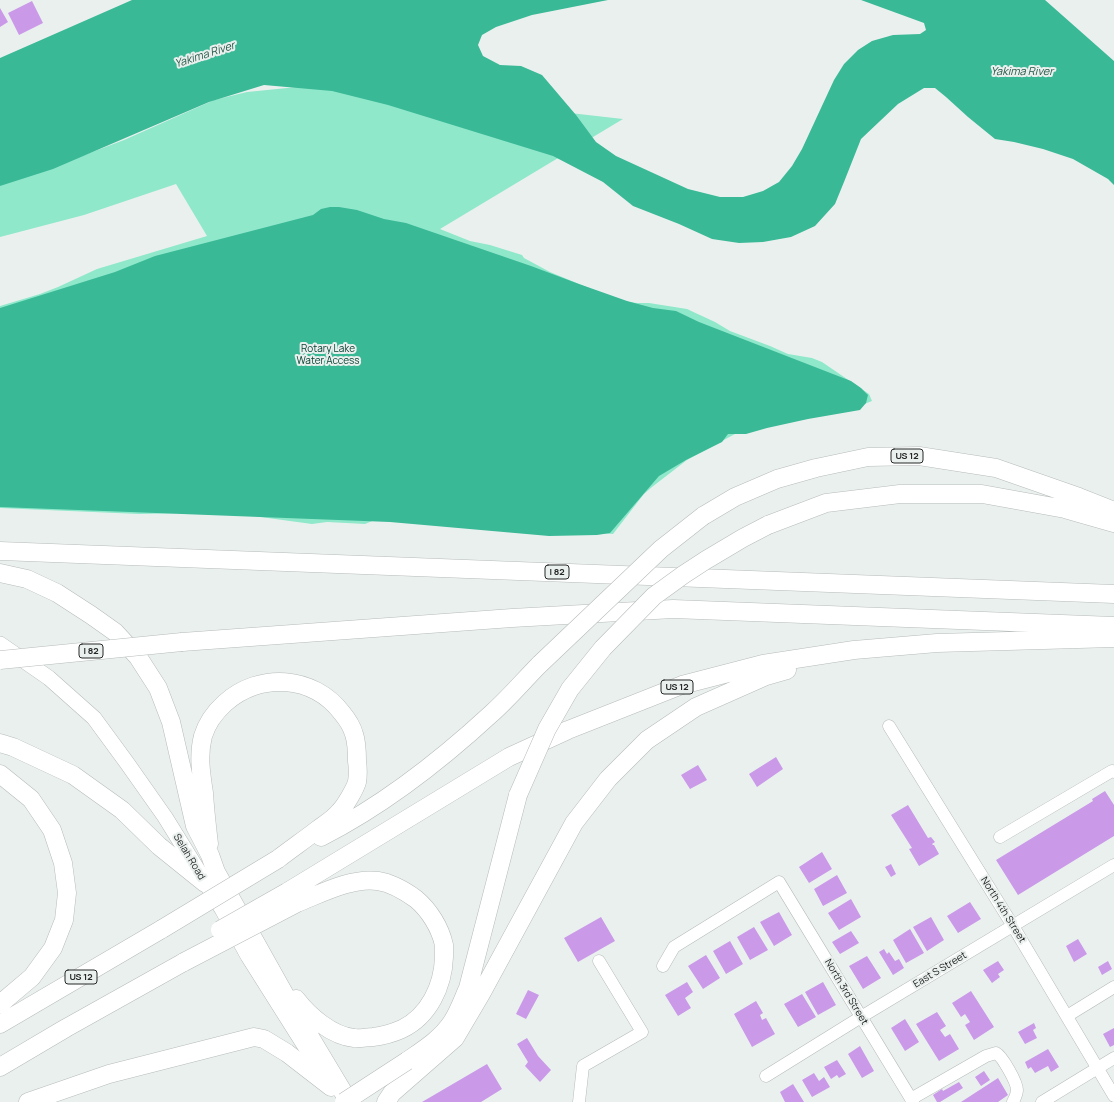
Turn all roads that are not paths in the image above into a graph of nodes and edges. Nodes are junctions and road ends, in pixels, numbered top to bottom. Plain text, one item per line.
1 (1114, 510) edge
2 (1114, 523) edge
3 (0, 551) edge
4 (0, 573) edge
5 (1114, 594) edge
6 (1114, 626) edge
7 (1114, 638) edge
8 (0, 644) edge
9 (854, 650) junction
10 (0, 660) edge
11 (889, 726) dead end
12 (0, 743) edge
13 (1114, 772) edge
14 (0, 774) edge
15 (1000, 837) dead end
16 (210, 855) junction
17 (278, 859) junction
18 (1114, 865) edge
19 (205, 883) junction
20 (292, 898) junction
21 (1013, 926) junction
22 (256, 957) junction
23 (599, 961) dead end
24 (663, 966) dead end
25 (1114, 987) edge
26 (0, 1004) edge
27 (1067, 1016) junction
28 (861, 1017) junction
29 (0, 1024) edge
30 (1114, 1058) edge
31 (0, 1067) edge
32 (1098, 1068) junction
33 (109, 1074) junction
34 (766, 1076) dead end
35 (331, 1087) junction
36 (1114, 1096) edge
37 (912, 1100) edge
38 (28, 1102) edge
39 (54, 1102) edge
40 (340, 1102) edge
41 (344, 1102) edge
42 (349, 1102) edge
43 (386, 1102) edge
44 (579, 1102) edge
45 (1013, 1102) edge
46 (1042, 1102) edge

1 - 17 highway, US 12, bridge
2 - 41 highway, bridge
3 - 5 highway, I 82
4 - 16 highway
6 - 10 highway, I 82, bridge
7 - 9 highway, US 12
8 - 19 main road, Selah Road
9 - 20 highway, US 12
9 - 43 highway
11 - 21 street, North 4th Street
12 - 19 highway
13 - 15 street
14 - 26 highway
16 - 17 highway
16 - 22 highway
17 - 29 highway, US 12, bridge
18 - 21 street, East S Street
19 - 22 main road, Selah Road
20 - 22 highway
20 - 31 highway, US 12, bridge
21 - 27 street, North 4th Street
21 - 28 street, East S Street
22 - 35 main road, Selah Road
22 - 42 highway
23 - 44 street
24 - 28 street, North 3rd Street
25 - 27 street
27 - 32 street, North 4th Street
28 - 34 street, East S Street
28 - 37 street, North 3rd Street
30 - 32 street
32 - 36 street, North 4th Street
32 - 46 street
33 - 35 highway
33 - 38 highway
33 - 39 highway
35 - 40 main road, Selah Road
37 - 45 street

